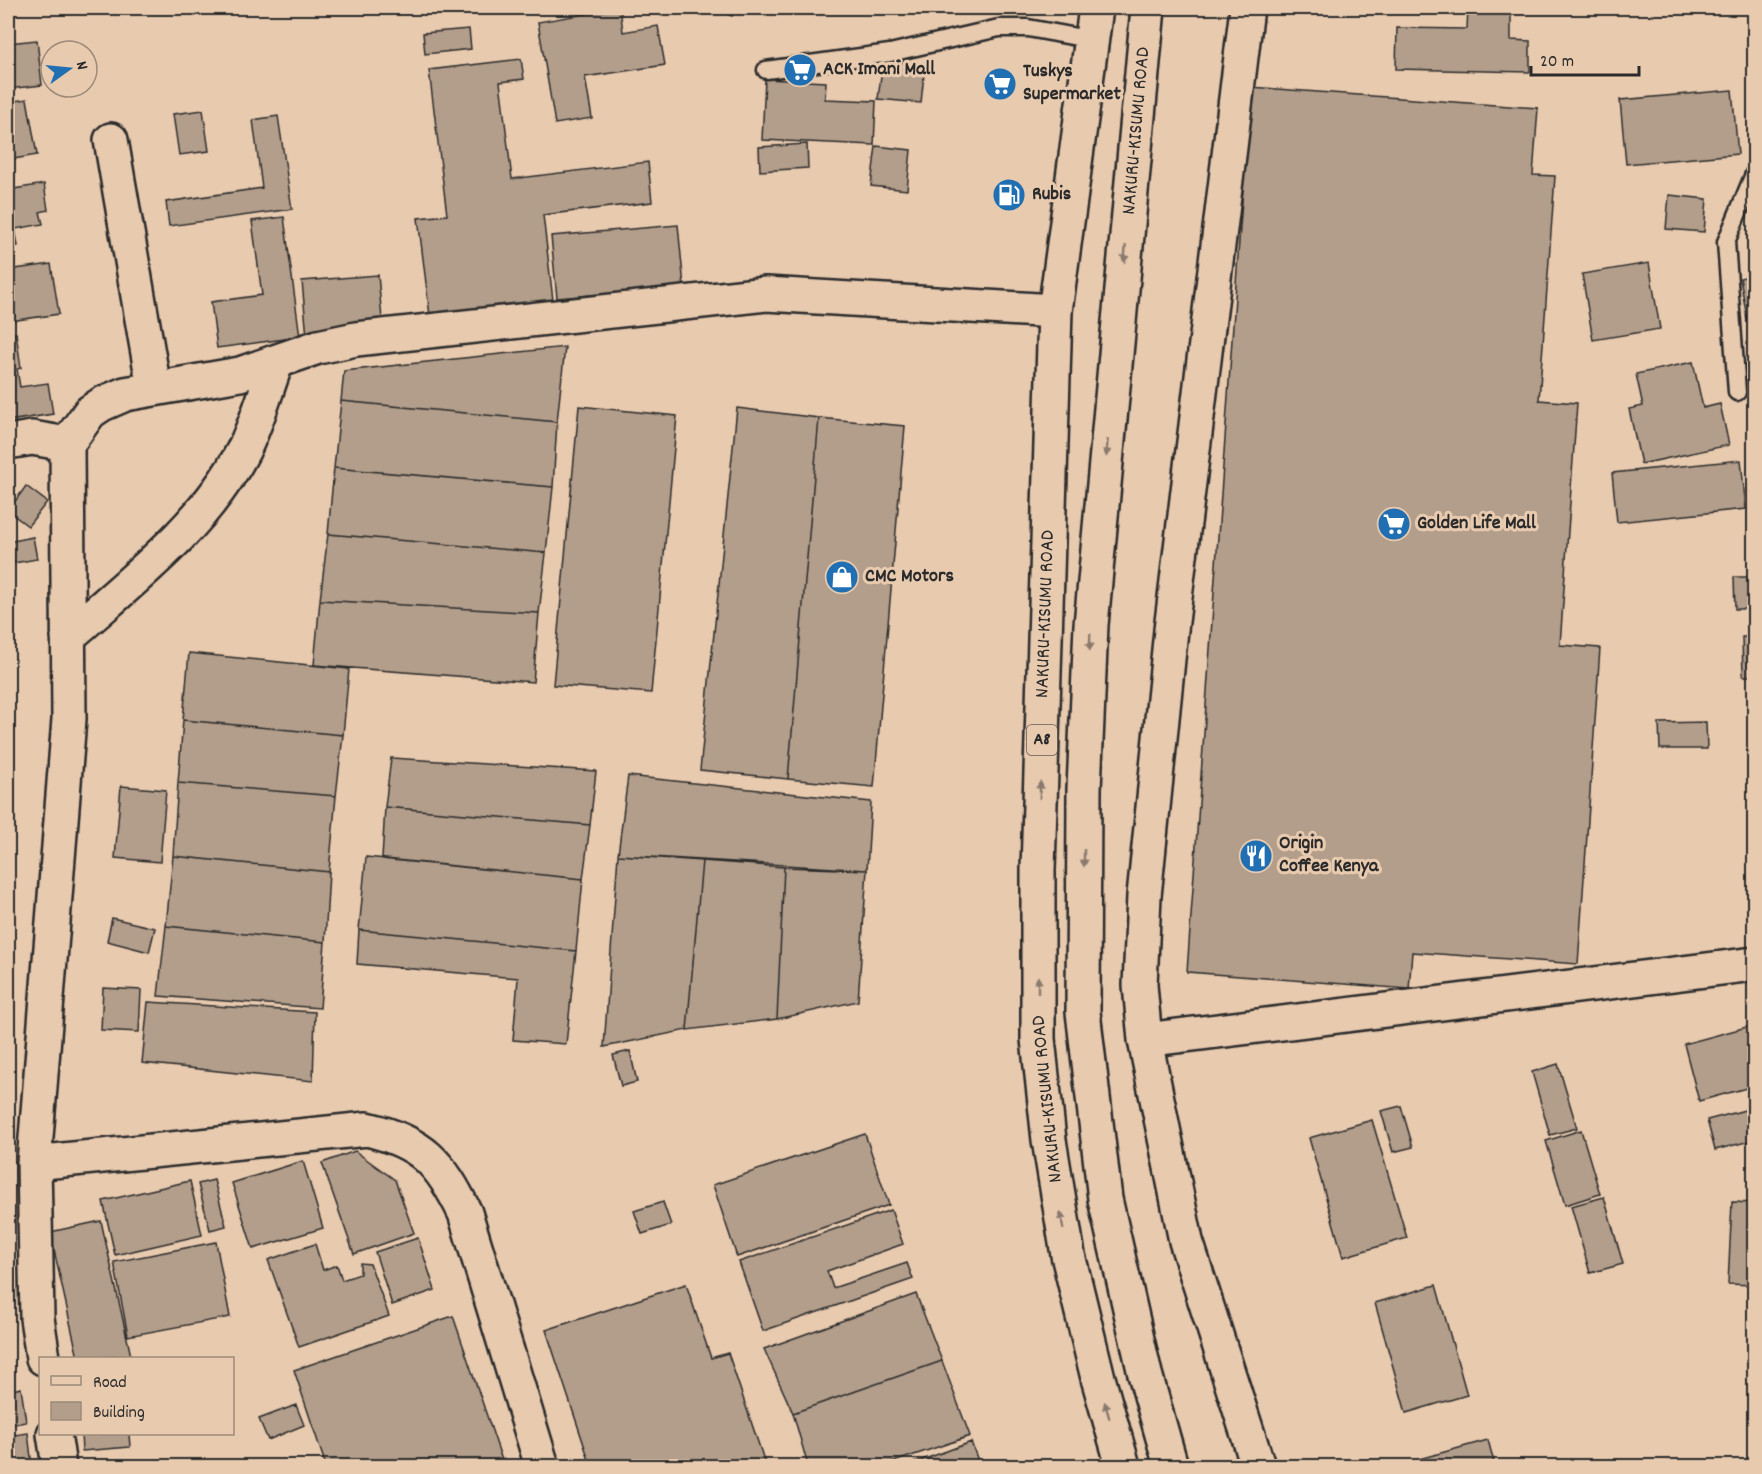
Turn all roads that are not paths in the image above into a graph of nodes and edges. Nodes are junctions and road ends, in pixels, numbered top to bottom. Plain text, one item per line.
1 (1096, 8) edge
2 (1148, 8) edge
3 (1247, 8) edge
4 (1093, 40) junction
5 (765, 70) dead end
6 (111, 140) dead end
7 (1755, 174) edge
8 (1055, 312) junction
9 (277, 361) junction
10 (154, 388) junction
11 (1737, 392) dead end
12 (8, 442) edge
13 (67, 444) junction
14 (68, 637) junction
15 (1755, 964) edge
16 (1145, 1040) junction
17 (34, 1163) junction
18 (43, 1357) edge
19 (54, 1435) edge
20 (59, 1467) edge
21 (542, 1467) edge
22 (1123, 1467) edge
23 (1171, 1467) edge
24 (1258, 1467) edge

1 - 4 main road, NAKURU-KISUMU ROAD / A8
2 -> 23 main road, NAKURU-KISUMU ROAD / A8
3 - 16 main road
4 - 5 lane
4 - 8 main road, NAKURU-KISUMU ROAD / A8
6 - 10 main road
7 - 11 lane
8 - 9 main road
22 -> 8 main road, NAKURU-KISUMU ROAD / A8
9 - 10 main road
9 - 14 main road
10 - 13 main road
12 - 13 main road
13 - 14 main road
14 - 17 main road
15 - 16 main road
16 - 24 main road
17 - 18 main road
17 - 21 main road
19 - 20 main road

